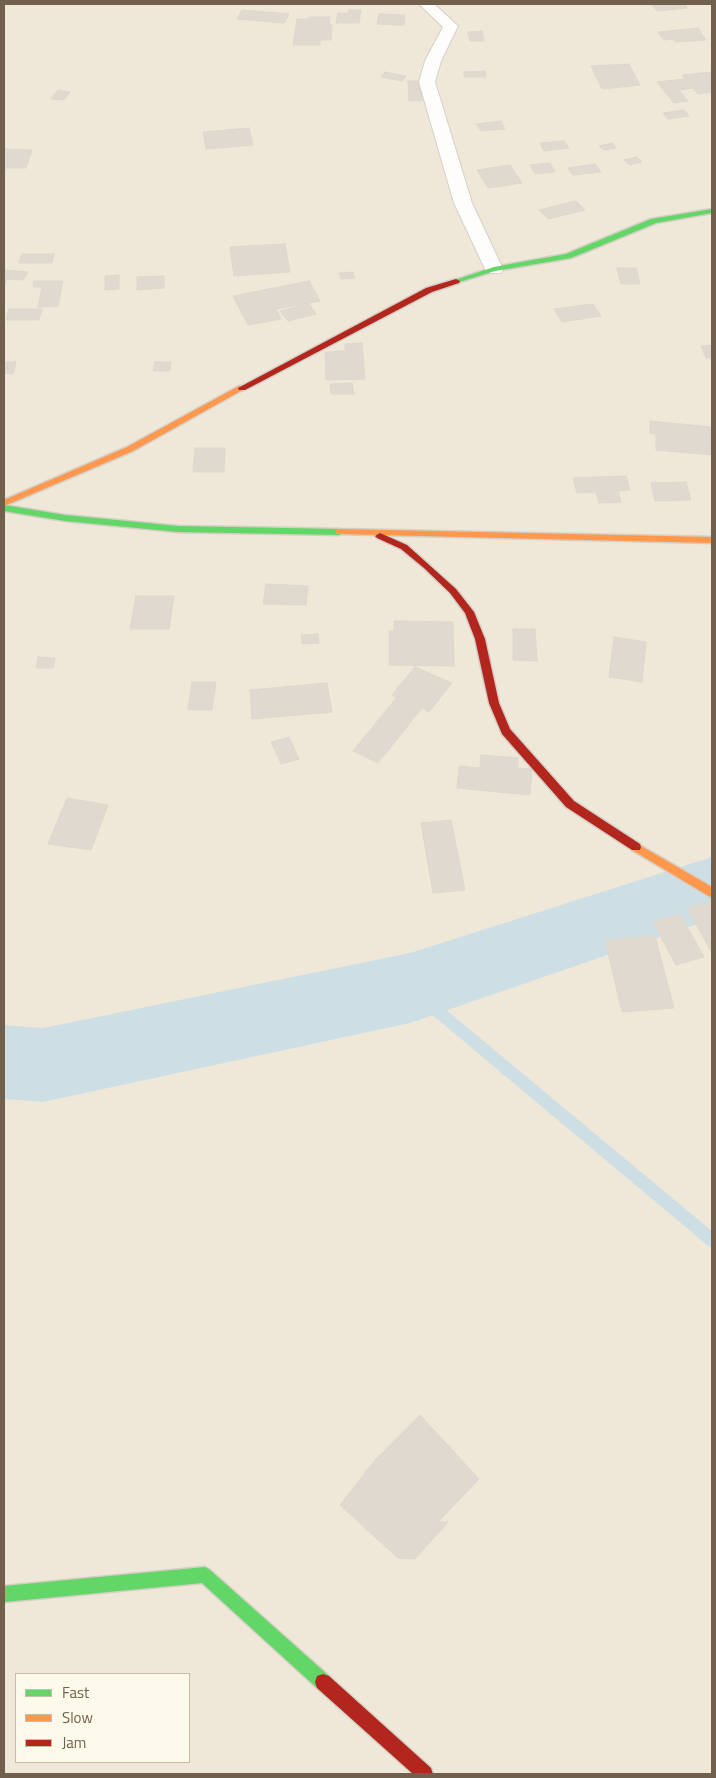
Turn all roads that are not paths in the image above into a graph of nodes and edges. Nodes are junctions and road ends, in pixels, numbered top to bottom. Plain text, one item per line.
1 (426, 4) edge
2 (712, 211) edge
3 (494, 269) junction
4 (4, 503) edge
5 (4, 508) edge
6 (376, 534) junction
7 (712, 540) edge
8 (712, 893) edge
9 (4, 1594) edge
10 (425, 1774) edge

1 - 3 street
2 - 3 street
3 - 4 street
5 - 6 street
6 - 7 street
6 - 8 street
9 - 10 street

